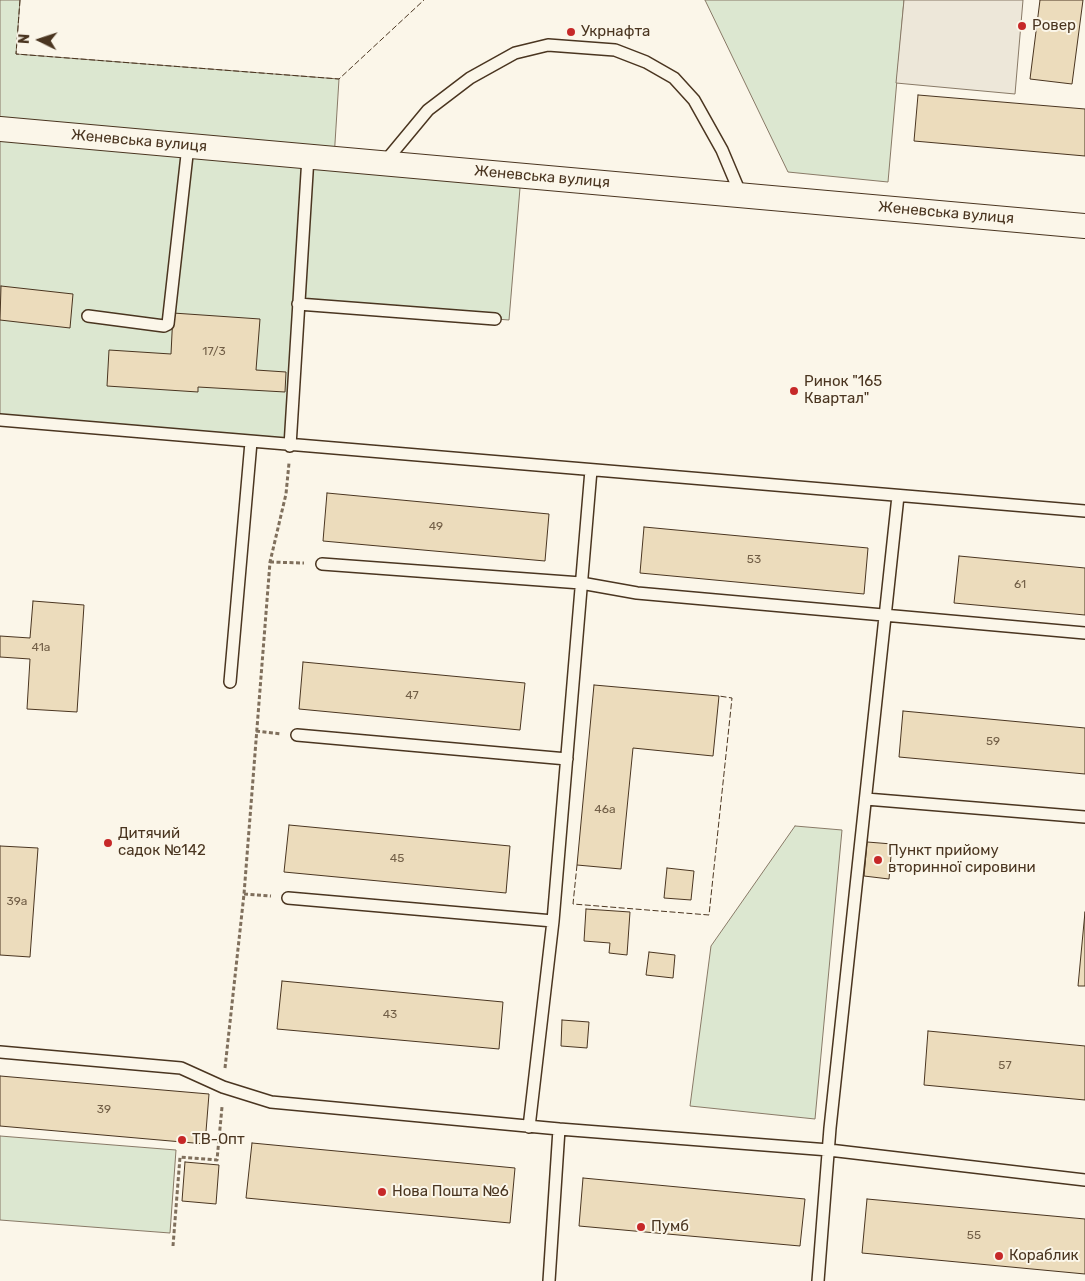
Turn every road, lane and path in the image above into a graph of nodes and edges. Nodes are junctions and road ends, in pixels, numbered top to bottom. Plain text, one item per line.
1 (0, 129) edge
2 (188, 146) junction
3 (308, 156) junction
4 (384, 163) junction
5 (741, 195) junction
6 (1085, 226) edge
7 (298, 304) junction
8 (88, 316) dead end
9 (495, 319) dead end
10 (0, 420) edge
11 (250, 442) junction
12 (290, 446) junction
13 (591, 470) junction
14 (898, 496) junction
15 (1085, 511) edge
16 (270, 562) junction
17 (322, 564) joint
18 (581, 583) junction
19 (885, 615) junction
20 (1085, 633) edge
21 (230, 682) dead end
22 (297, 736) dead end
23 (567, 759) junction
24 (866, 799) junction
25 (1085, 817) edge
26 (244, 894) junction
27 (288, 898) joint
28 (553, 921) junction
29 (0, 1052) edge
30 (223, 1086) junction
31 (529, 1127) junction
32 (559, 1129) junction
33 (829, 1150) junction
34 (1085, 1180) edge
35 (173, 1246) dead end
36 (549, 1281) edge
37 (818, 1281) edge

1 - 2 street, Женевська вулиця
2 - 3 street, Женевська вулиця
2 - 8 lane
3 - 4 street, Женевська вулиця
3 - 7 lane
4 - 5 street, Женевська вулиця
4 - 5 lane
5 - 6 street, Женевська вулиця
7 - 9 lane
7 - 12 lane
10 - 11 lane
11 - 12 lane
11 - 21 lane
12 - 13 lane
12 - 16 path
13 - 14 lane
13 - 18 lane
14 - 15 lane
14 - 19 lane
16 - 17 path
16 - 26 path
17 - 18 lane
18 - 19 lane
18 - 23 lane
19 - 20 lane
19 - 24 lane
22 - 23 lane
23 - 28 lane
24 - 25 lane
24 - 33 lane
26 - 27 path
26 - 30 path
27 - 28 lane
28 - 31 lane
29 - 30 lane
30 - 31 lane
30 - 35 path
31 - 32 lane
32 - 33 lane
32 - 36 lane
33 - 34 lane
33 - 37 lane

